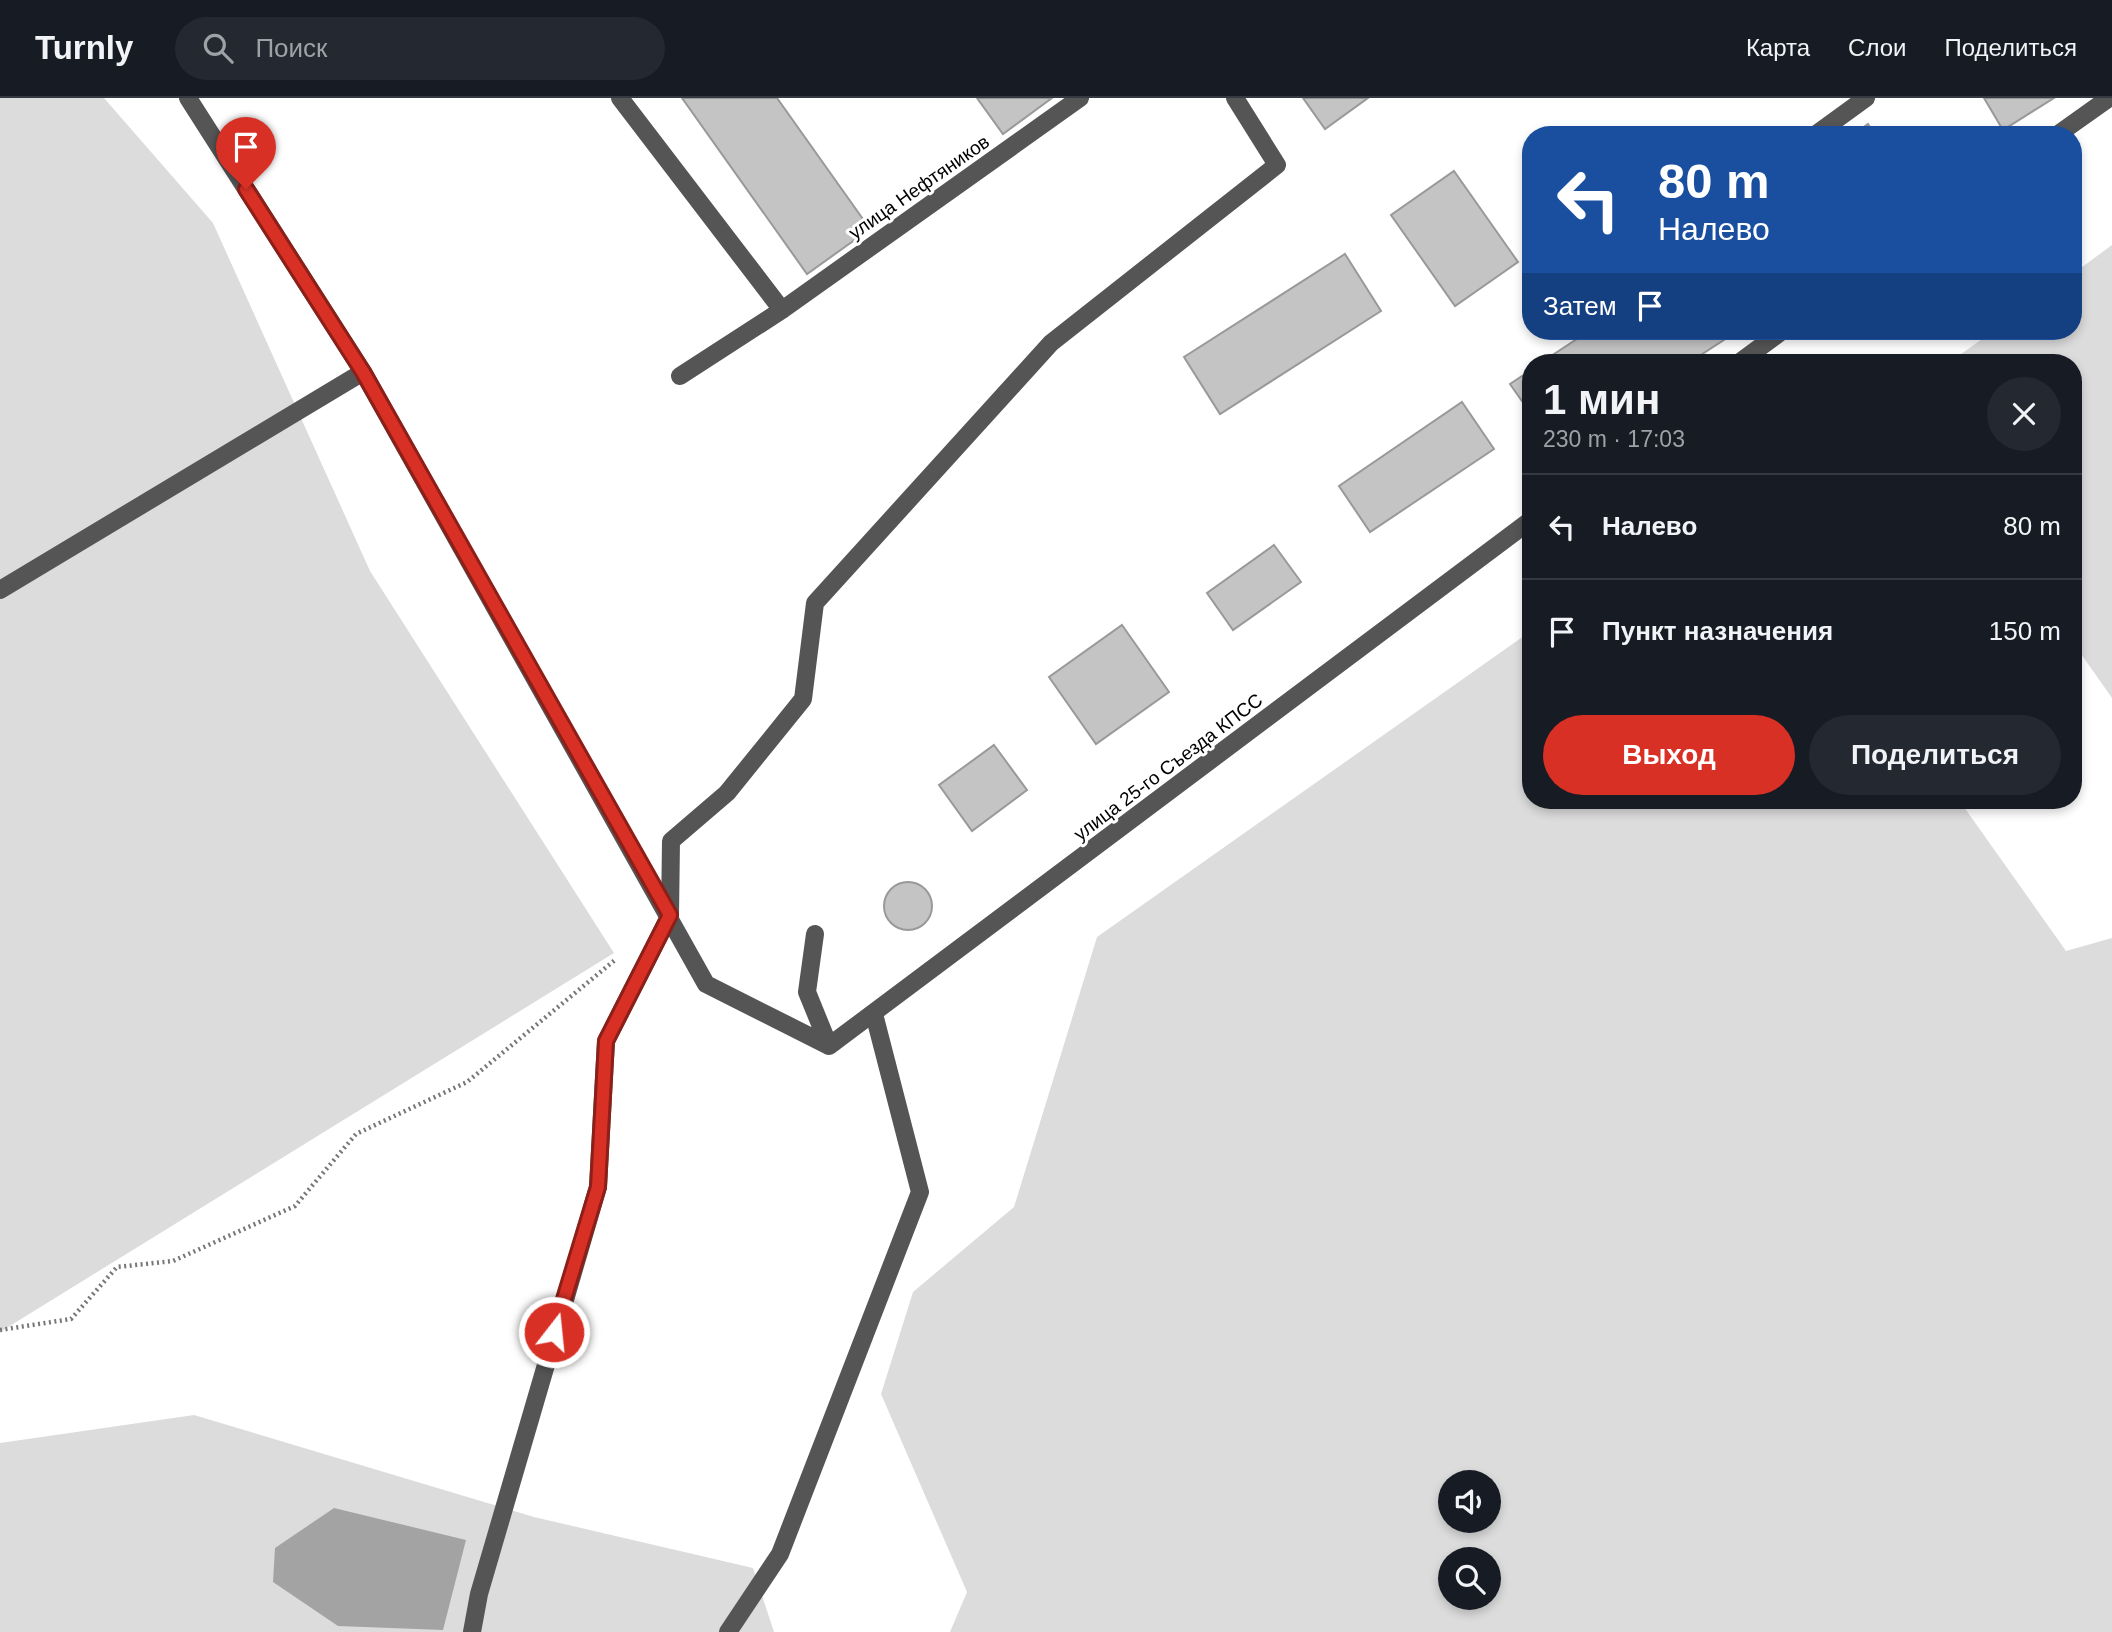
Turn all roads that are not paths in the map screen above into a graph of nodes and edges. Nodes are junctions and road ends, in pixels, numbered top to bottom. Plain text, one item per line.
1 (188, 98) edge
2 (621, 98) edge
3 (1080, 98) edge
4 (1235, 98) edge
5 (1866, 98) edge
6 (2109, 98) edge
7 (1827, 126) edge
8 (2070, 126) edge
9 (782, 310) junction
10 (1770, 340) edge
11 (1751, 354) edge
12 (363, 372) junction
13 (680, 376) dead end
14 (1522, 527) edge
15 (0, 590) edge
16 (670, 915) junction
17 (815, 934) dead end
18 (874, 1014) junction
19 (829, 1046) junction
20 (471, 1632) edge
21 (728, 1632) edge

1 - 12 street
2 - 9 street
3 - 9 street, улица Нефтяников
4 - 16 street
5 - 7 street
6 - 8 street
9 - 13 street, улица Нефтяников
10 - 11 street
12 - 15 street
12 - 16 street
14 - 18 street, улица 25-го Съезда КПСС
16 - 19 street
16 - 20 street
17 - 19 street
18 - 19 street, улица 25-го Съезда КПСС
18 - 21 street

